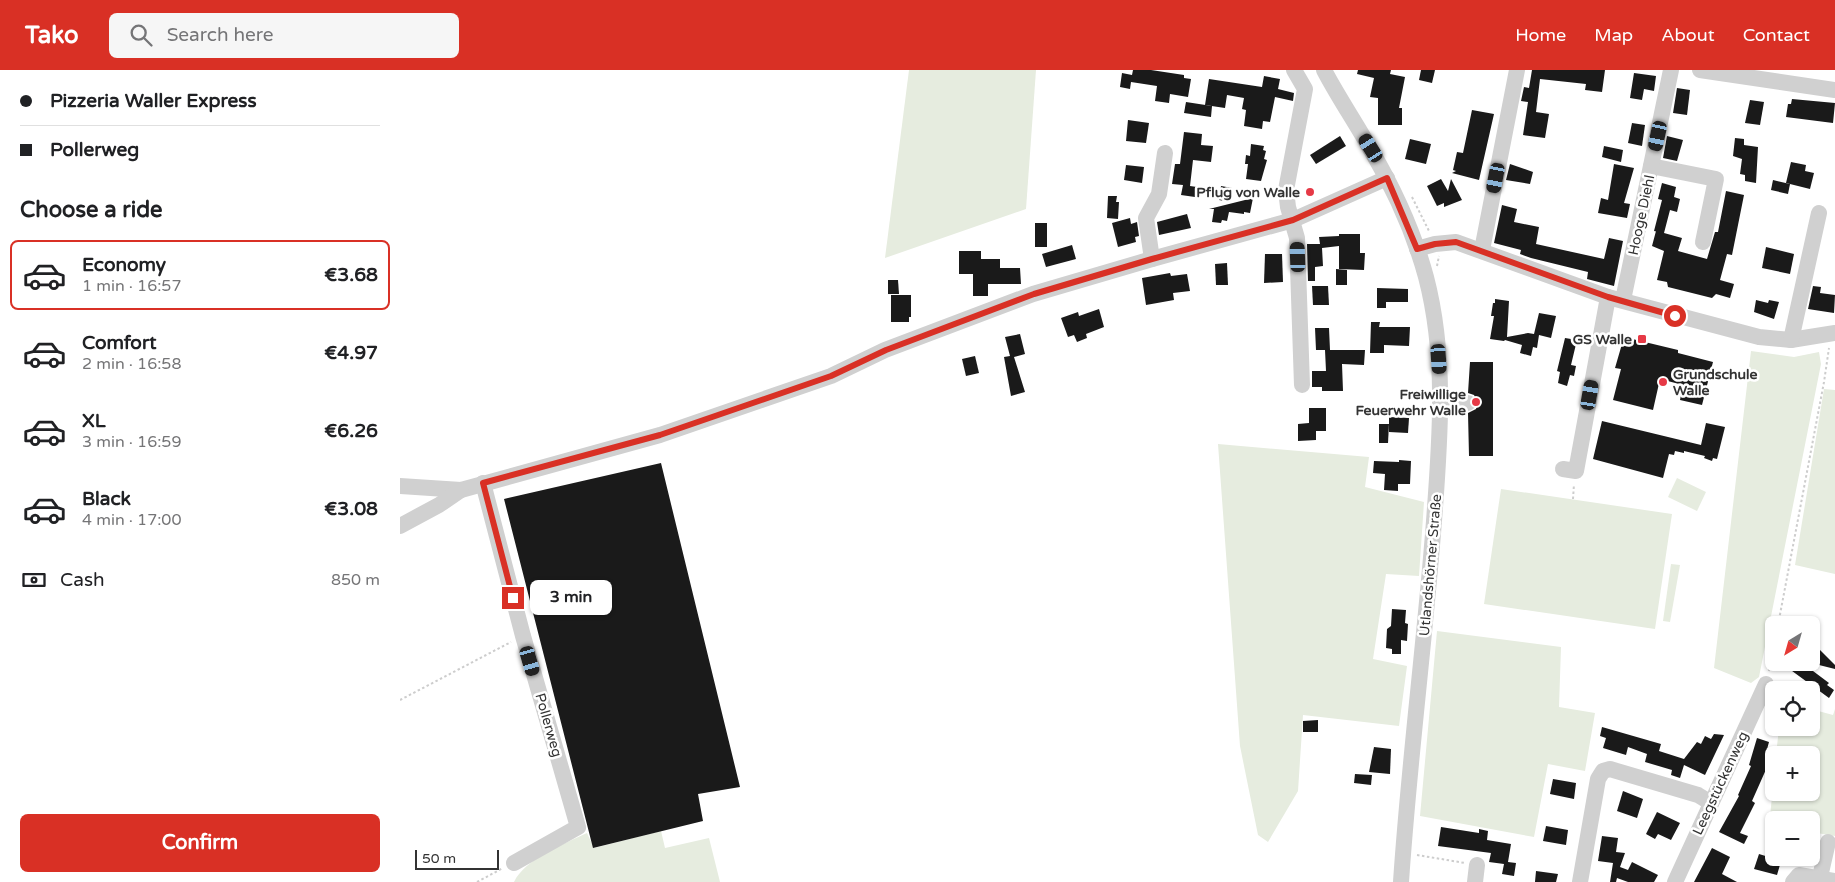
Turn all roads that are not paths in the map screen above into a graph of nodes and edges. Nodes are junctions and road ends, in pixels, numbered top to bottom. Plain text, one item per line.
1 (1294, 70) edge
2 (1324, 70) edge
3 (1517, 70) edge
4 (1671, 70) edge
5 (1700, 70) edge
6 (1835, 90) edge
7 (1165, 153) dead end
8 (1651, 166) junction
9 (1387, 178) junction
10 (1818, 213) dead end
11 (1293, 220) junction
12 (1703, 242) dead end
13 (1417, 249) junction
14 (1482, 250) junction
15 (1152, 259) junction
16 (1615, 299) junction
17 (1833, 333) edge
18 (1791, 340) junction
19 (1302, 385) dead end
20 (1440, 402) junction
21 (1468, 403) dead end
22 (1569, 470) dead end
23 (483, 483) junction
24 (400, 486) edge
25 (461, 490) junction
26 (400, 526) edge
27 (1765, 686) edge
28 (1711, 803) junction
29 (1828, 842) dead end
30 (514, 863) road end
31 (1477, 865) road end
32 (1828, 879) edge
33 (1401, 882) edge
34 (1475, 882) edge
35 (1580, 882) edge
36 (1674, 882) edge
37 (1793, 882) edge

1 - 11 street
2 - 9 street, Utlandshörner Straße
3 - 14 street
4 - 8 street, Hooge Diehl
5 - 6 street
7 - 15 street
8 - 12 street
8 - 16 street, Hooge Diehl
9 - 11 street
9 - 13 street, Utlandshörner Straße
10 - 18 street
11 - 15 street
11 - 19 street
13 - 14 street
13 - 20 street, Utlandshörner Straße
14 - 16 street
15 - 23 street
16 - 18 street
16 - 22 street, Hooge Diehl
17 - 18 street
20 - 21 street
20 - 33 street, Utlandshörner Straße
23 - 25 street
23 - 30 street, Pollerweg
24 - 25 street
25 - 26 street
27 - 28 street, Leegstückenweg
28 - 35 street
28 - 36 street, Leegstückenweg
29 - 32 street
31 - 34 street
32 - 37 street

